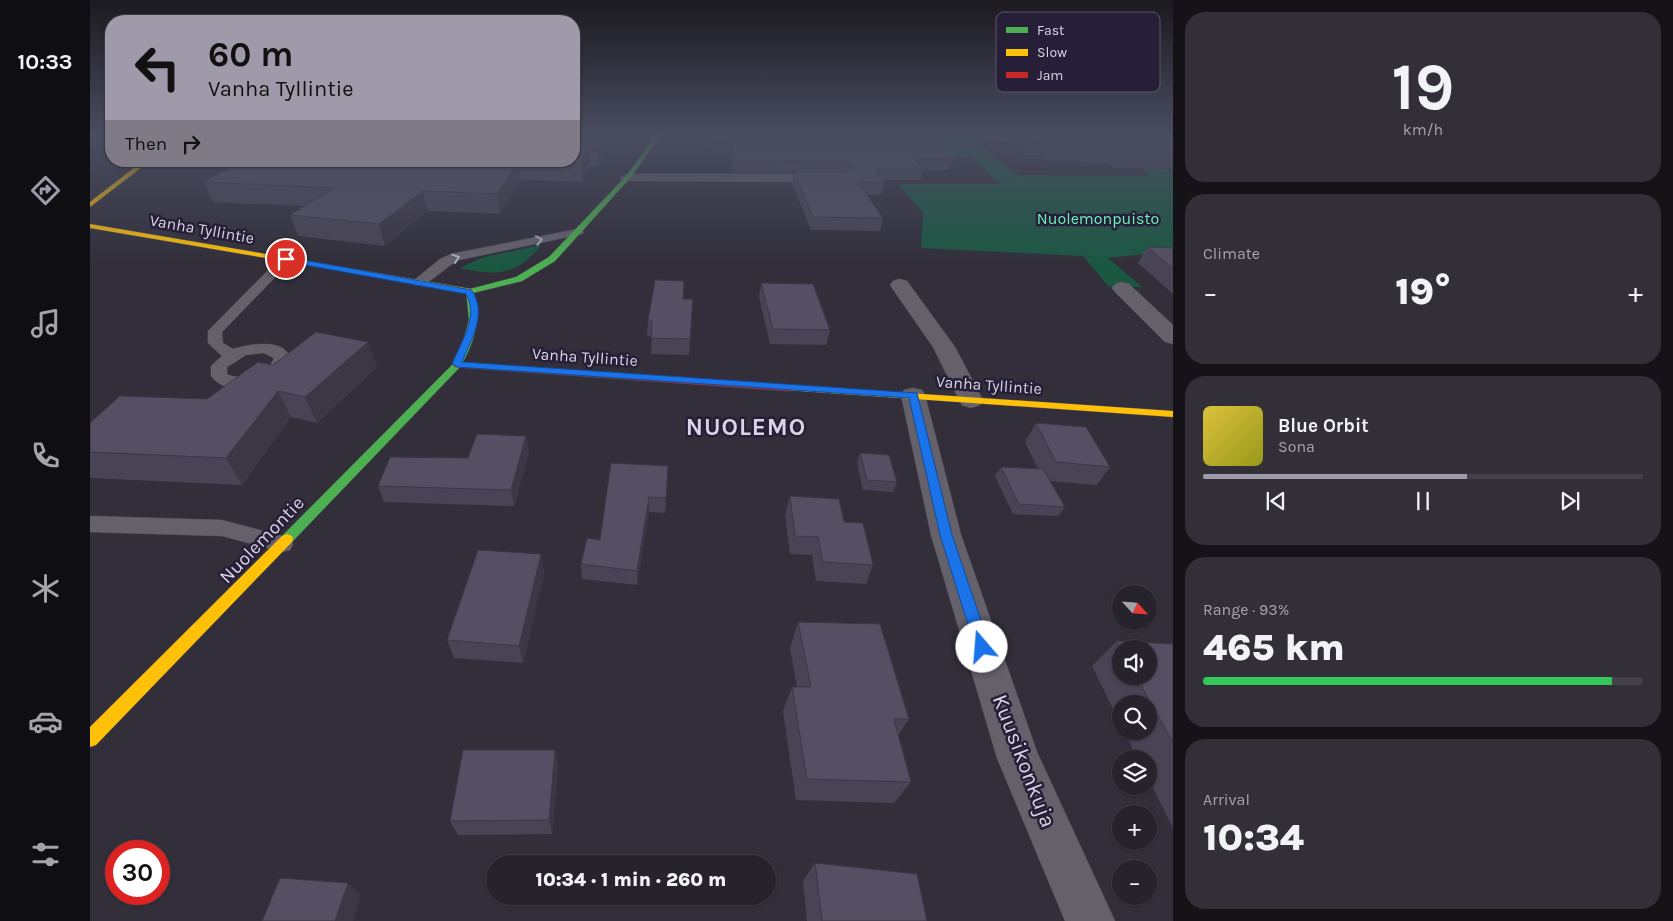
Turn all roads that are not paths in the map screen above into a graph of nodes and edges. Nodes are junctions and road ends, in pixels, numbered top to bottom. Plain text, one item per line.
1 (125, 178) edge
2 (627, 178) joint
3 (844, 178) edge
4 (90, 205) edge
5 (90, 226) edge
6 (578, 232) junction
7 (286, 259) junction
8 (419, 282) junction
9 (900, 285) dead end
10 (1122, 288) dead end
11 (469, 292) junction
12 (1173, 337) edge
13 (232, 355) dead end
14 (457, 364) junction
15 (913, 396) junction
16 (972, 400) junction
17 (1173, 414) edge
18 (90, 524) edge
19 (282, 544) junction
20 (90, 739) edge
21 (1090, 921) edge

1 - 4 main road
2 - 3 street
2 - 6 main road
5 - 7 main road, Vanha Tyllintie
8 -> 6 lane
6 - 11 main road
7 - 8 main road, Vanha Tyllintie
7 - 13 lane
8 - 11 main road, Vanha Tyllintie
9 - 16 street
10 - 12 street
11 - 14 main road
14 - 15 main road, Vanha Tyllintie
14 - 19 main road, Nuolemontie
15 - 16 main road, Vanha Tyllintie
15 - 21 street, Kuusikonkuja
16 - 17 main road, Vanha Tyllintie
18 - 19 lane
19 - 20 main road, Nuolemontie

